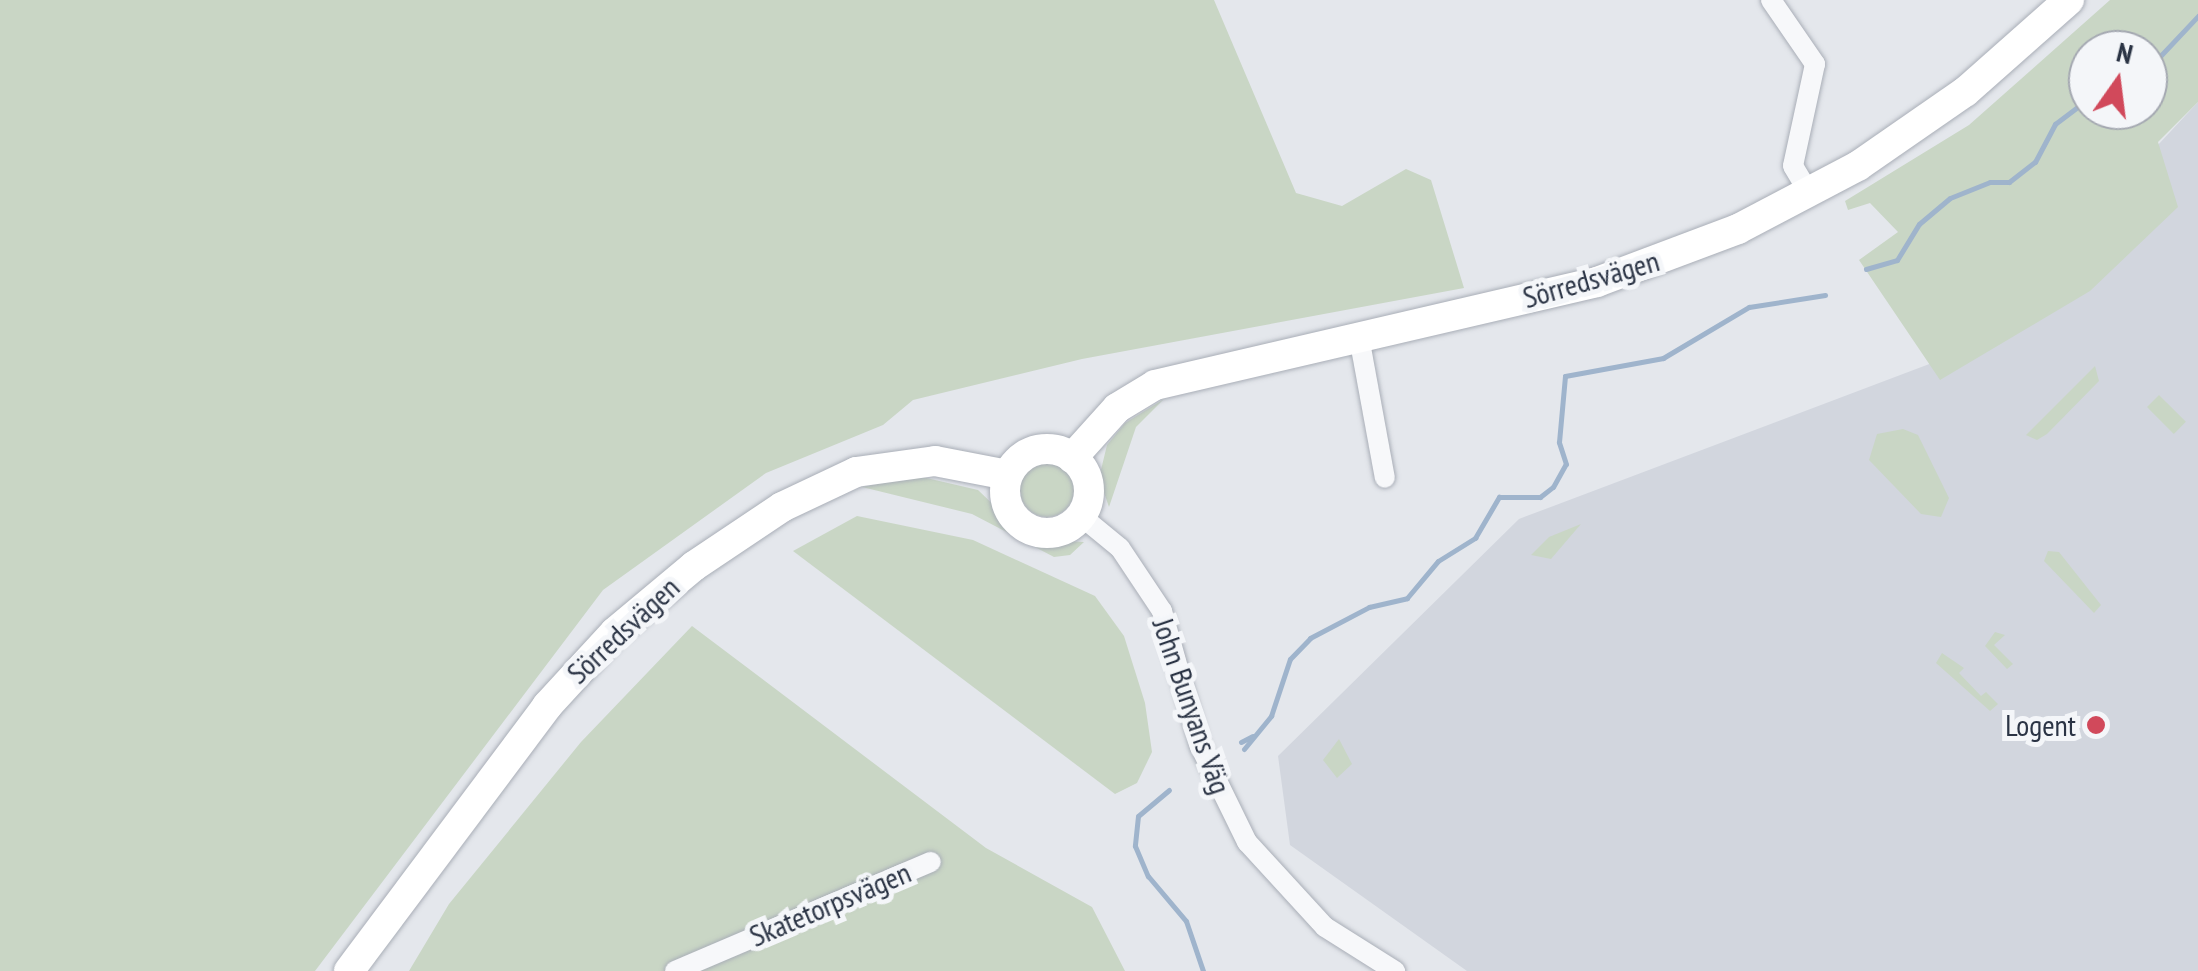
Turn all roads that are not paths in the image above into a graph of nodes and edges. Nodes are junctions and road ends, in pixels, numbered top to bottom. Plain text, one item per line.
1 (1771, 0) edge
2 (2069, 0) edge
3 (1810, 194) junction
4 (1359, 336) junction
5 (1072, 458) junction
6 (1008, 475) junction
7 (1385, 478) dead end
8 (1081, 516) junction
9 (931, 862) dead end
10 (349, 971) edge
11 (675, 971) edge
12 (1395, 971) edge

1 - 3 street
2 - 3 street, Sörredsvägen
3 - 4 street, Sörredsvägen
4 - 5 street, Sörredsvägen
4 - 7 street
5 - 6 street
5 - 8 street
6 - 8 street
6 - 10 street, Sörredsvägen
8 - 12 street, John Bunyans Väg
9 - 11 street, Skatetorpsvägen

